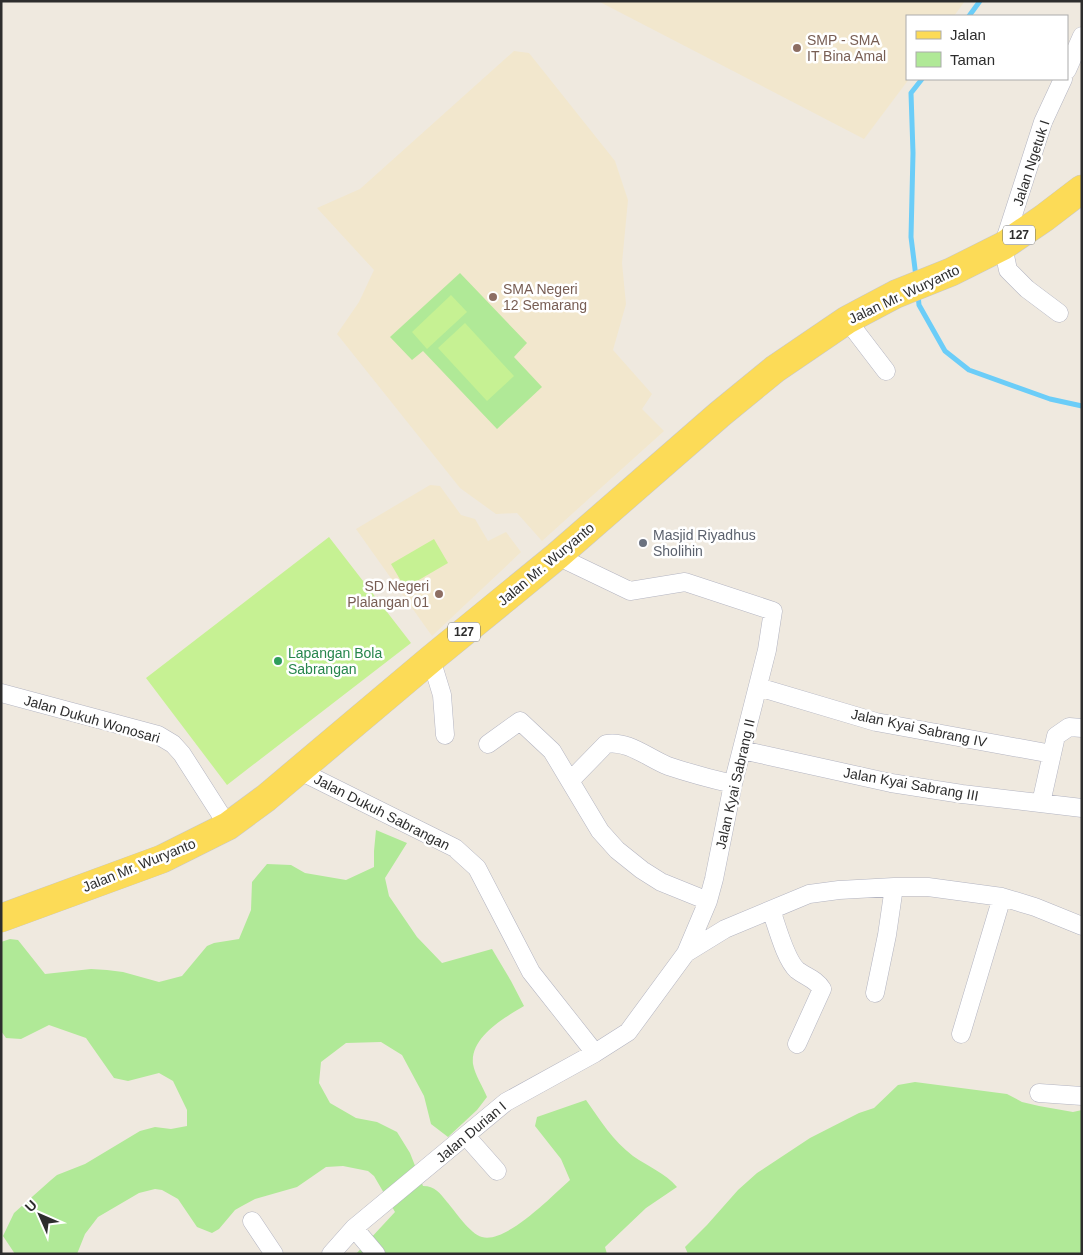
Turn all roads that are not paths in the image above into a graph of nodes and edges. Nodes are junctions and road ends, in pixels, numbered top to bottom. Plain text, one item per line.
1 (1082, 36) edge
2 (1068, 68) edge
3 (1063, 80) edge
4 (1082, 189) edge
5 (1003, 246) junction
6 (1059, 313) dead end
7 (847, 320) junction
8 (886, 371) dead end
9 (557, 556) junction
10 (431, 659) junction
11 (758, 687) junction
12 (1, 693) edge
13 (1082, 728) edge
14 (444, 735) dead end
15 (488, 744) dead end
16 (742, 750) junction
17 (1052, 754) junction
18 (300, 771) junction
19 (570, 781) junction
20 (733, 784) junction
21 (1041, 802) junction
22 (1082, 808) edge
23 (228, 826) junction
24 (894, 887) junction
25 (1002, 898) junction
26 (708, 901) junction
27 (771, 910) junction
28 (1, 918) edge
29 (1082, 926) edge
30 (686, 953) junction
31 (875, 993) dead end
32 (961, 1034) dead end
33 (797, 1044) dead end
34 (596, 1053) junction
35 (1039, 1093) dead end
36 (1082, 1096) edge
37 (466, 1136) junction
38 (497, 1171) dead end
39 (252, 1221) dead end
40 (354, 1228) junction
41 (274, 1254) edge
42 (331, 1254) edge
43 (376, 1254) edge

1 - 2 street
3 - 5 street, Jalan Ngetuk I
4 - 5 main road, Jalan Mr. Wuryanto / 127
5 - 6 street
5 - 7 main road, Jalan Mr. Wuryanto / 127
7 - 8 street
7 - 9 main road, Jalan Mr. Wuryanto / 127
9 - 10 main road, Jalan Mr. Wuryanto / 127
9 - 11 street, Jalan Kyai Sabrang II
10 - 14 street
10 - 18 main road, Jalan Mr. Wuryanto / 127
11 - 16 street, Jalan Kyai Sabrang II
11 - 17 street, Jalan Kyai Sabrang IV
12 - 23 street, Jalan Dukuh Wonosari
13 - 17 street
15 - 19 street
16 - 20 street, Jalan Kyai Sabrang II
16 - 21 street, Jalan Kyai Sabrang III
17 - 21 street
18 - 23 main road, Jalan Mr. Wuryanto / 127
18 - 34 street, Jalan Dukuh Sabrangan
19 - 20 street
19 - 26 street
20 - 26 street, Jalan Kyai Sabrang II
21 - 22 street, Jalan Kyai Sabrang III
23 - 28 main road, Jalan Mr. Wuryanto / 127
24 - 25 street
24 - 27 street
24 - 31 street
25 - 29 street
25 - 32 street
26 - 30 street, Jalan Kyai Sabrang II
27 - 30 street
27 - 33 street
30 - 34 street, Jalan Durian I
34 - 37 street, Jalan Durian I
35 - 36 street
37 - 38 street
37 - 40 street, Jalan Durian I
39 - 41 street
40 - 42 street, Jalan Durian I
40 - 43 street

